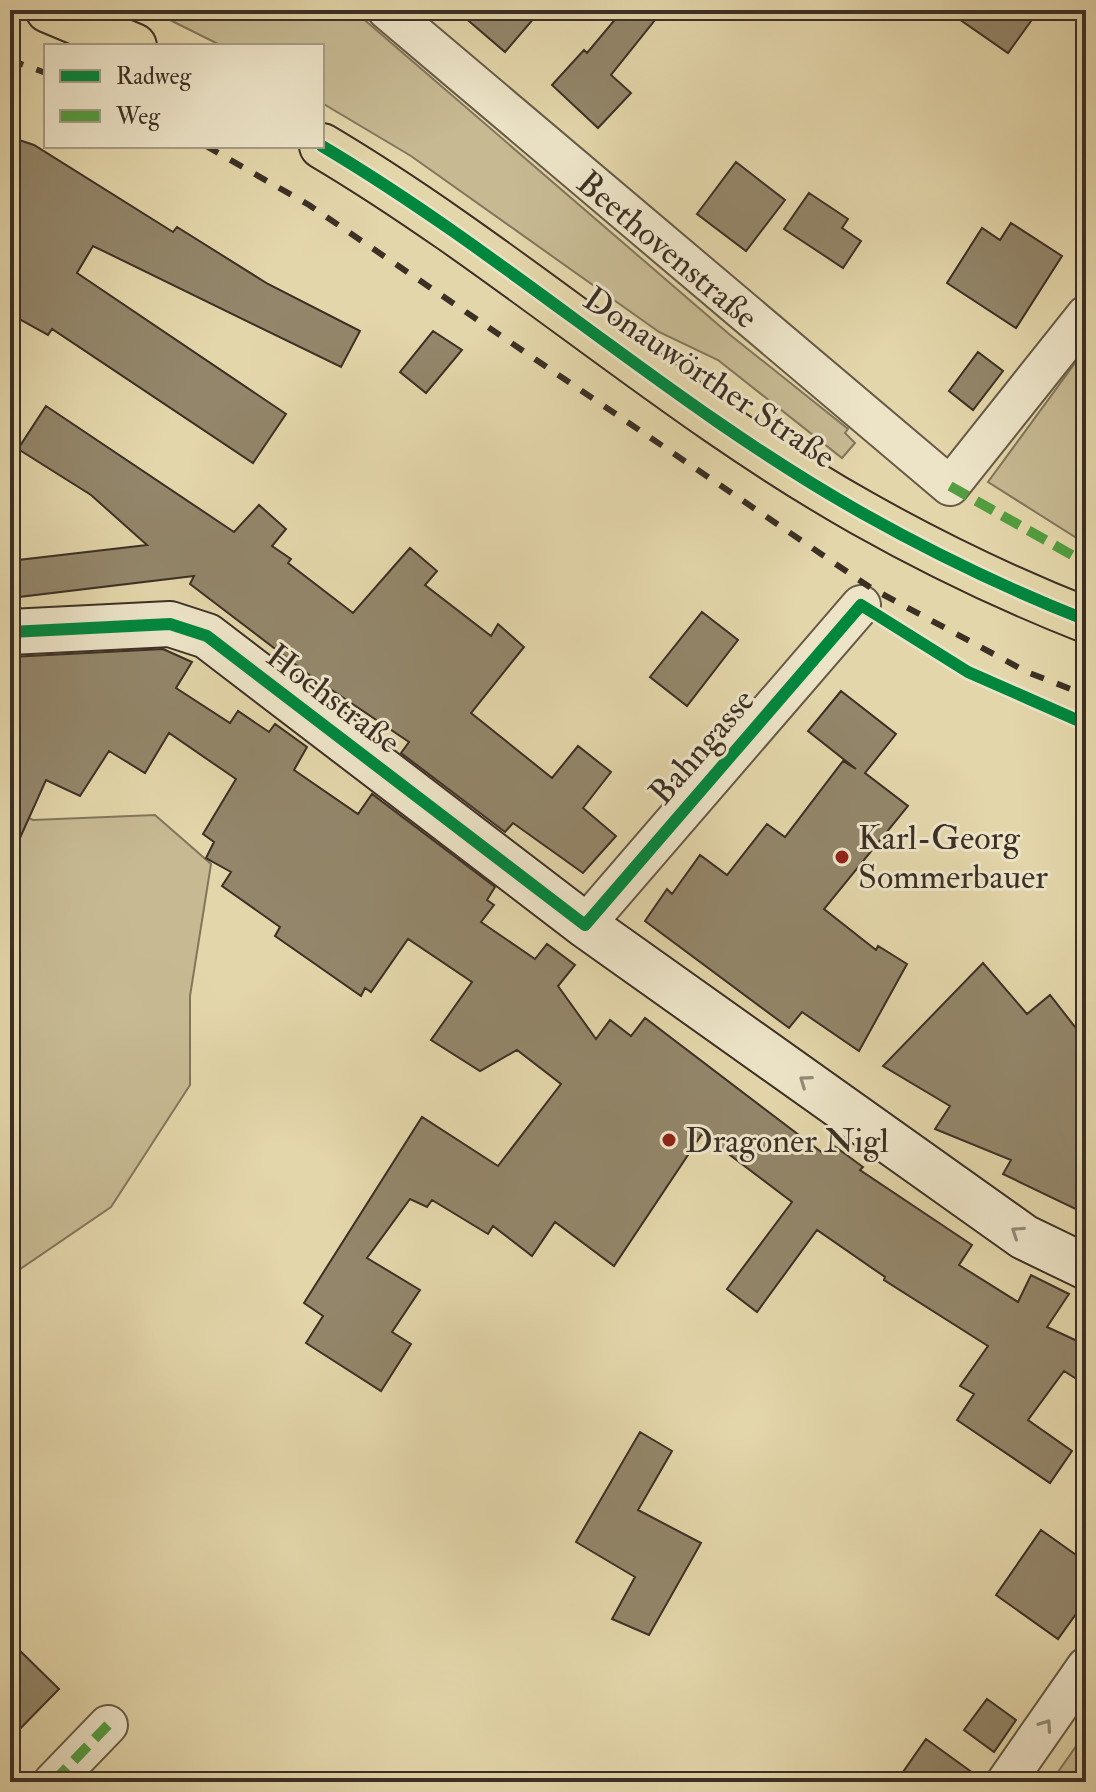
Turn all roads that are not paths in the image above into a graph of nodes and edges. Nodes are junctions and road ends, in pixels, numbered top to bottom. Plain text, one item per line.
1 (48, 10) edge
2 (387, 10) edge
3 (129, 44) edge
4 (324, 147) edge
5 (1086, 315) edge
6 (861, 605) dead end
7 (1086, 620) edge
8 (10, 632) edge
9 (585, 925) junction
10 (1086, 1267) edge
11 (1086, 1667) edge
12 (108, 1725) dead end
13 (53, 1782) edge
14 (1006, 1782) edge

1 - 3 main road
2 - 5 street, Beethovenstraße
4 - 7 main road, Donauwörther Straße
6 - 9 street, Bahngasse
8 - 9 main road, Hochstraße
10 -> 9 main road, Hochstraße
14 -> 11 street
12 - 13 street

